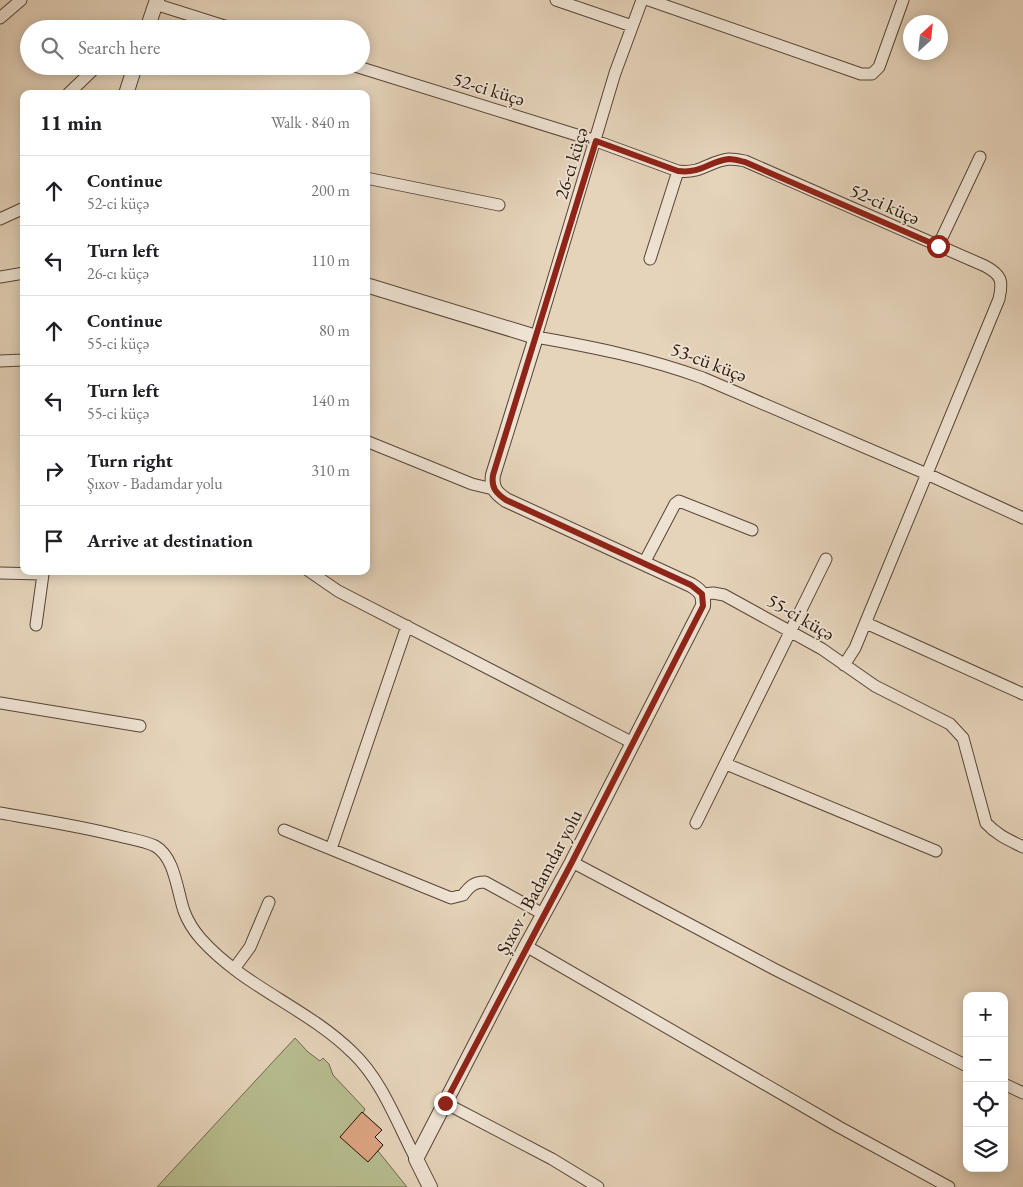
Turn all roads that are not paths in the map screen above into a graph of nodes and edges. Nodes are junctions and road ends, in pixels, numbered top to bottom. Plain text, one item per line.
1 (21, 0) edge
2 (558, 0) edge
3 (642, 0) edge
4 (649, 0) edge
5 (903, 0) edge
6 (156, 2) edge
7 (0, 18) edge
8 (150, 20) edge
9 (208, 20) edge
10 (632, 26) junction
11 (370, 71) edge
12 (88, 75) edge
13 (130, 75) edge
14 (72, 90) edge
15 (127, 90) edge
16 (596, 141) junction
17 (980, 157) dead end
18 (678, 171) junction
19 (370, 179) edge
20 (498, 205) dead end
21 (20, 210) edge
22 (0, 219) edge
23 (938, 246) junction
24 (650, 259) dead end
25 (20, 274) edge
26 (0, 277) edge
27 (370, 286) edge
28 (536, 338) junction
29 (20, 360) edge
30 (0, 361) edge
31 (370, 443) edge
32 (928, 474) junction
33 (493, 489) junction
34 (1023, 518) edge
35 (752, 530) dead end
36 (826, 559) dead end
37 (644, 563) junction
38 (0, 573) edge
39 (20, 573) edge
40 (44, 575) edge
41 (315, 575) edge
42 (702, 594) junction
43 (866, 623) junction
44 (36, 625) dead end
45 (407, 626) junction
46 (791, 631) junction
47 (844, 664) junction
48 (1023, 694) edge
49 (0, 703) edge
50 (140, 726) dead end
51 (633, 743) junction
52 (726, 764) junction
53 (0, 813) edge
54 (696, 823) dead end
55 (284, 830) dead end
56 (1023, 846) edge
57 (331, 849) junction
58 (936, 851) dead end
59 (572, 862) junction
60 (269, 902) dead end
61 (543, 914) junction
62 (526, 946) junction
63 (234, 969) junction
64 (963, 1064) edge
65 (1008, 1086) edge
66 (1023, 1093) edge
67 (445, 1103) junction
68 (416, 1159) junction
69 (946, 1186) edge
70 (430, 1187) edge
71 (598, 1187) edge

1 - 7 street
2 - 10 street
3 - 10 street, 26-cı küçə
4 - 5 street
6 - 8 street
6 - 9 street
10 - 16 street, 26-cı küçə
11 - 16 street, 52-ci küçə
12 - 14 street
13 - 15 street
16 - 18 street, 52-ci küçə
16 - 28 street, 26-cı küçə
17 - 23 street
18 - 23 street, 52-ci küçə
18 - 24 street
19 - 20 street
21 - 22 street
23 - 32 street, 52-ci küçə
25 - 26 street
27 - 28 street, 53-cü küçə
28 - 32 street, 53-cü küçə
28 - 33 street
29 - 30 street
31 - 33 street, 55-ci küçə
32 - 34 street, 53-cü küçə
32 - 43 street, 52-ci küçə
33 - 37 street, 55-ci küçə
35 - 37 street
36 - 46 street
37 - 42 street, 55-ci küçə
38 - 39 street
40 - 44 street
41 - 45 street
42 - 46 street, 55-ci küçə
42 - 51 street, Şıxov - Badamdar yolu
43 - 47 street, 52-ci küçə
43 - 48 street
45 - 51 street
45 - 57 street
46 - 47 street, 55-ci küçə
46 - 52 street
47 - 56 street, 55-ci küçə
49 - 50 street
51 - 59 street, Şıxov - Badamdar yolu
52 - 54 street
52 - 58 street
53 - 63 street
55 - 57 street
57 - 61 street
59 - 61 street, Şıxov - Badamdar yolu
59 - 64 street
60 - 63 street
61 - 62 street, Şıxov - Badamdar yolu
62 - 67 street, Şıxov - Badamdar yolu
62 - 69 street
63 - 68 street
65 - 66 street
67 - 68 street, Şıxov - Badamdar yolu
67 - 71 street
68 - 70 street

